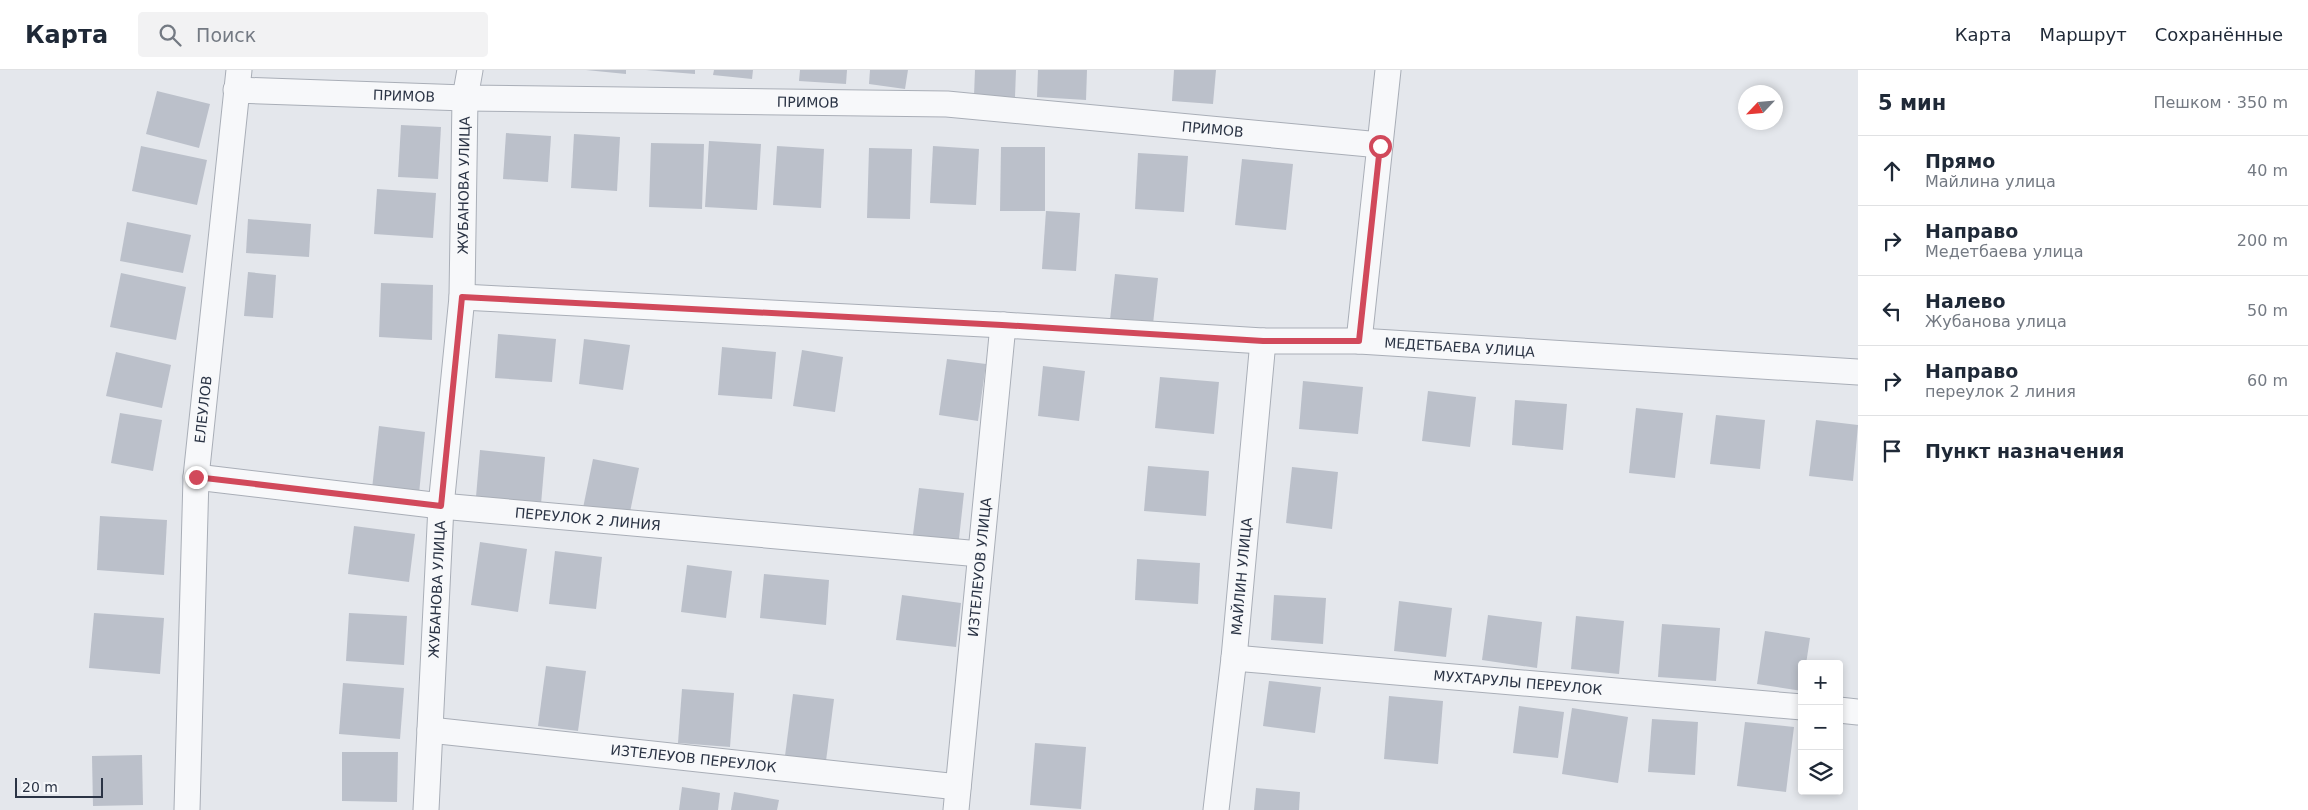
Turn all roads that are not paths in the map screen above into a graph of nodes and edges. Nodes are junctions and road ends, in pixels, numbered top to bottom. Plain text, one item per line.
1 (470, 70) edge
2 (1388, 70) edge
3 (238, 80) edge
4 (465, 98) junction
5 (1380, 146) junction
6 (462, 297) junction
7 (1002, 325) junction
8 (1263, 341) junction
9 (1359, 341) junction
10 (1858, 372) edge
11 (196, 477) junction
12 (441, 506) junction
13 (980, 554) junction
14 (1234, 658) junction
15 (1798, 707) edge
16 (1843, 710) edge
17 (1858, 712) edge
18 (430, 730) junction
19 (957, 799) edge
20 (187, 810) edge
21 (426, 810) edge
22 (1216, 810) edge

1 - 4 street, ЖУБАНОВА УЛИЦА
2 - 5 street
3 - 4 street, ПРИМОВ
3 - 11 street, ЕЛЕУЛОВ
4 - 5 street, ПРИМОВ
4 - 6 street, ЖУБАНОВА УЛИЦА
5 - 9 street
6 - 7 street, МЕДЕТБАЕВА УЛИЦА
6 - 12 street, ЖУБАНОВА УЛИЦА
7 - 8 street, МЕДЕТБАЕВА УЛИЦА
7 - 13 street, ИЗТЕЛЕУОВ УЛИЦА
8 - 9 street, МЕДЕТБАЕВА УЛИЦА
8 - 14 street, МАЙЛИН УЛИЦА
9 - 10 street, МЕДЕТБАЕВА УЛИЦА
11 - 12 street, ПЕРЕУЛОК 2 ЛИНИЯ
11 - 20 street, ЕЛЕУЛОВ
12 - 13 street, ПЕРЕУЛОК 2 ЛИНИЯ
12 - 18 street, ЖУБАНОВА УЛИЦА
13 - 19 street, ИЗТЕЛЕУОВ УЛИЦА
14 - 15 street, МУХТАРУЛЫ ПЕРЕУЛОК
14 - 22 street, МАЙЛИН УЛИЦА
16 - 17 street
18 - 19 street, ИЗТЕЛЕУОВ ПЕРЕУЛОК
18 - 21 street, ЖУБАНОВА УЛИЦА

